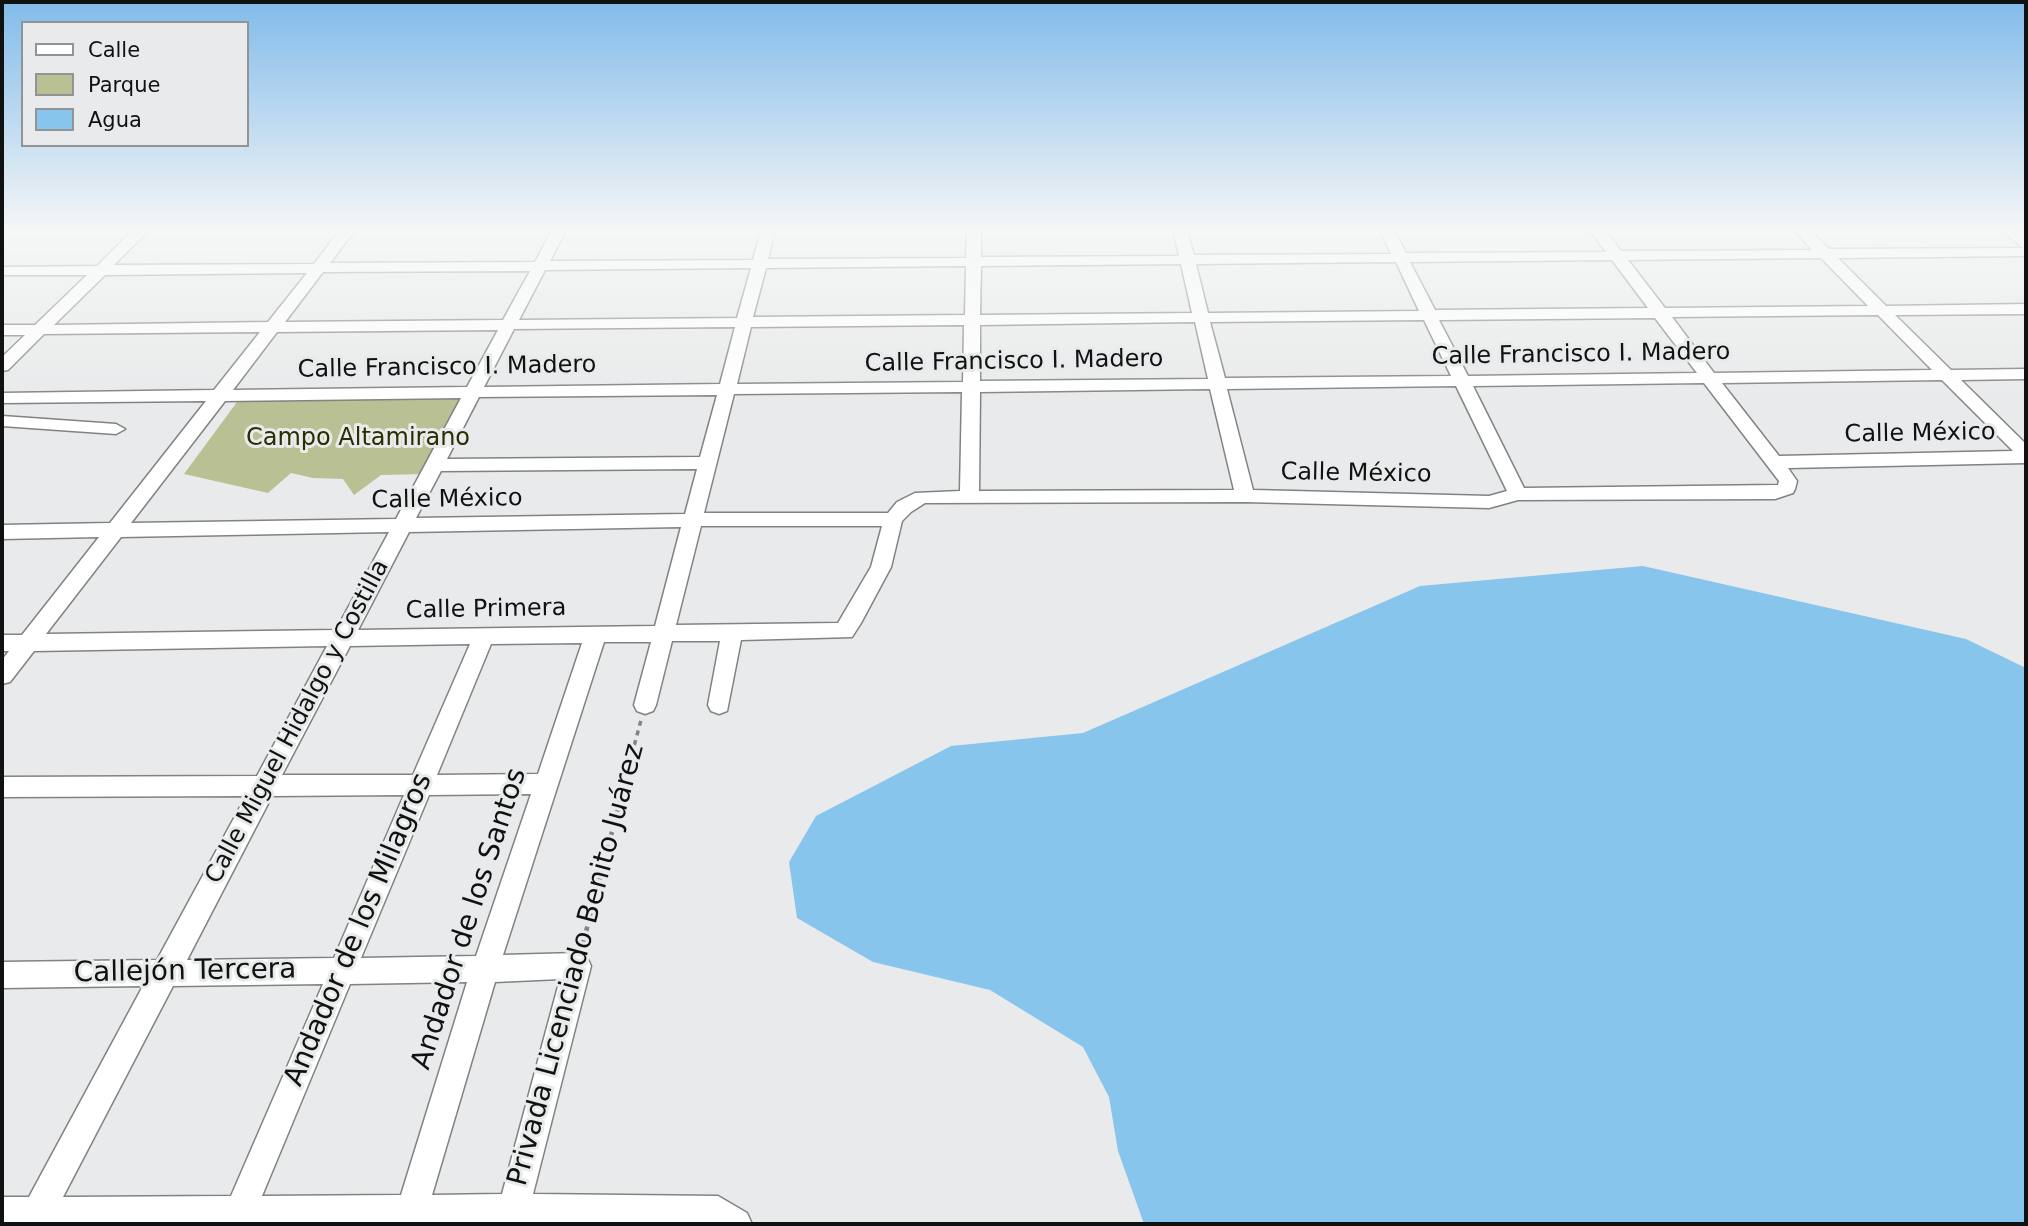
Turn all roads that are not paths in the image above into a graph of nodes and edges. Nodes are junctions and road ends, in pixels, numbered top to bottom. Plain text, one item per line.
1 (83, 287) edge
2 (304, 287) edge
3 (529, 287) edge
4 (753, 287) edge
5 (974, 287) edge
6 (1194, 287) edge
7 (1415, 287) edge
8 (1640, 287) edge
9 (1858, 287) edge
10 (2026, 309) edge
11 (1882, 311) junction
12 (1660, 313) junction
13 (1429, 316) junction
14 (1202, 318) junction
15 (973, 320) junction
16 (744, 323) junction
17 (509, 325) junction
18 (273, 328) junction
19 (2, 330) edge
20 (39, 330) junction
21 (2, 366) edge
22 (2026, 374) edge
23 (1947, 375) junction
24 (1709, 378) junction
25 (1462, 381) junction
26 (1218, 384) junction
27 (972, 387) junction
28 (727, 390) junction
29 (473, 392) junction
30 (220, 395) junction
31 (2, 398) edge
32 (2, 421) edge
33 (116, 429) dead end
34 (2026, 455) edge
35 (1773, 462) junction
36 (708, 463) junction
37 (434, 465) junction
38 (1518, 494) junction
39 (1245, 496) junction
40 (969, 497) junction
41 (693, 520) junction
42 (893, 520) junction
43 (402, 525) junction
44 (115, 530) junction
45 (2, 532) edge
46 (732, 633) junction
47 (596, 634) junction
48 (663, 634) junction
49 (484, 636) junction
50 (343, 638) junction
51 (28, 642) junction
52 (2, 643) edge
53 (2, 676) edge
54 (645, 705) road end
55 (719, 705) dead end
56 (547, 784) junction
57 (421, 785) junction
58 (264, 786) junction
59 (2, 787) edge
60 (577, 966) joint
61 (485, 969) junction
62 (342, 970) junction
63 (165, 973) junction
64 (2, 975) edge
65 (2, 1213) edge
66 (409, 1217) edge
67 (512, 1217) edge
68 (238, 1218) edge
69 (727, 1218) edge
70 (35, 1219) edge

1 - 20 street
2 - 18 street
3 - 17 street, Calle Miguel Hidalgo y Costilla
4 - 16 street
5 - 15 street
6 - 14 street
7 - 13 street
8 - 12 street
9 - 11 street
10 - 11 street
11 - 12 street
11 - 23 street
12 - 13 street
12 - 24 street
13 - 14 street
13 - 25 street
14 - 15 street
14 - 26 street
15 - 16 street
15 - 27 street
16 - 17 street
16 - 28 street
17 - 18 street
17 - 29 street, Calle Miguel Hidalgo y Costilla
18 - 20 street
18 - 30 street
19 - 20 street
20 - 21 street
22 - 23 street, Calle Francisco I. Madero
23 - 24 street, Calle Francisco I. Madero
23 - 34 street
24 - 25 street, Calle Francisco I. Madero
24 - 35 street
25 - 26 street, Calle Francisco I. Madero
25 - 38 street
26 - 27 street, Calle Francisco I. Madero
26 - 39 street
27 - 28 street, Calle Francisco I. Madero
27 - 40 street
28 - 29 street, Calle Francisco I. Madero
28 - 36 street
29 - 30 street, Calle Francisco I. Madero
29 - 37 street, Calle Miguel Hidalgo y Costilla
30 - 31 street, Calle Francisco I. Madero
30 - 44 street
32 - 33 street
34 - 35 street, Calle México
35 - 38 street, Calle México
36 - 37 street, Calle México
36 - 41 street
37 - 43 street, Calle Miguel Hidalgo y Costilla
38 - 39 street, Calle México
39 - 40 street, Calle México
40 - 42 street, Calle México
41 - 42 street, Calle México
41 - 43 street, Calle México
41 - 48 street
42 - 46 street, Calle Primera
43 - 44 street, Calle México
43 - 50 street, Calle Miguel Hidalgo y Costilla
44 - 45 street, Calle México
44 - 51 street
46 - 48 street, Calle Primera
46 - 55 street
47 - 48 street, Calle Primera
47 - 49 street, Calle Primera
47 - 56 street, Andador de los Santos
48 - 54 street
49 - 50 street, Calle Primera
49 - 57 street, Andador de los Milagros
50 - 51 street, Calle Primera
50 - 58 street, Calle Miguel Hidalgo y Costilla
51 - 52 street, Calle Primera
51 - 53 street
56 - 57 street
56 - 61 street, Andador de los Santos
57 - 58 street
57 - 62 street, Andador de los Milagros
58 - 59 street
58 - 63 street, Calle Miguel Hidalgo y Costilla
60 - 61 street, Callejón Tercera
60 - 67 street, Privada Licenciado Benito Juárez
61 - 62 street, Callejón Tercera
61 - 66 street, Andador de los Santos
62 - 63 street, Callejón Tercera
62 - 68 street, Andador de los Milagros
63 - 64 street, Callejón Tercera
63 - 70 street, Calle Miguel Hidalgo y Costilla
65 - 70 street
66 - 67 street
66 - 68 street
67 - 69 street
68 - 70 street

